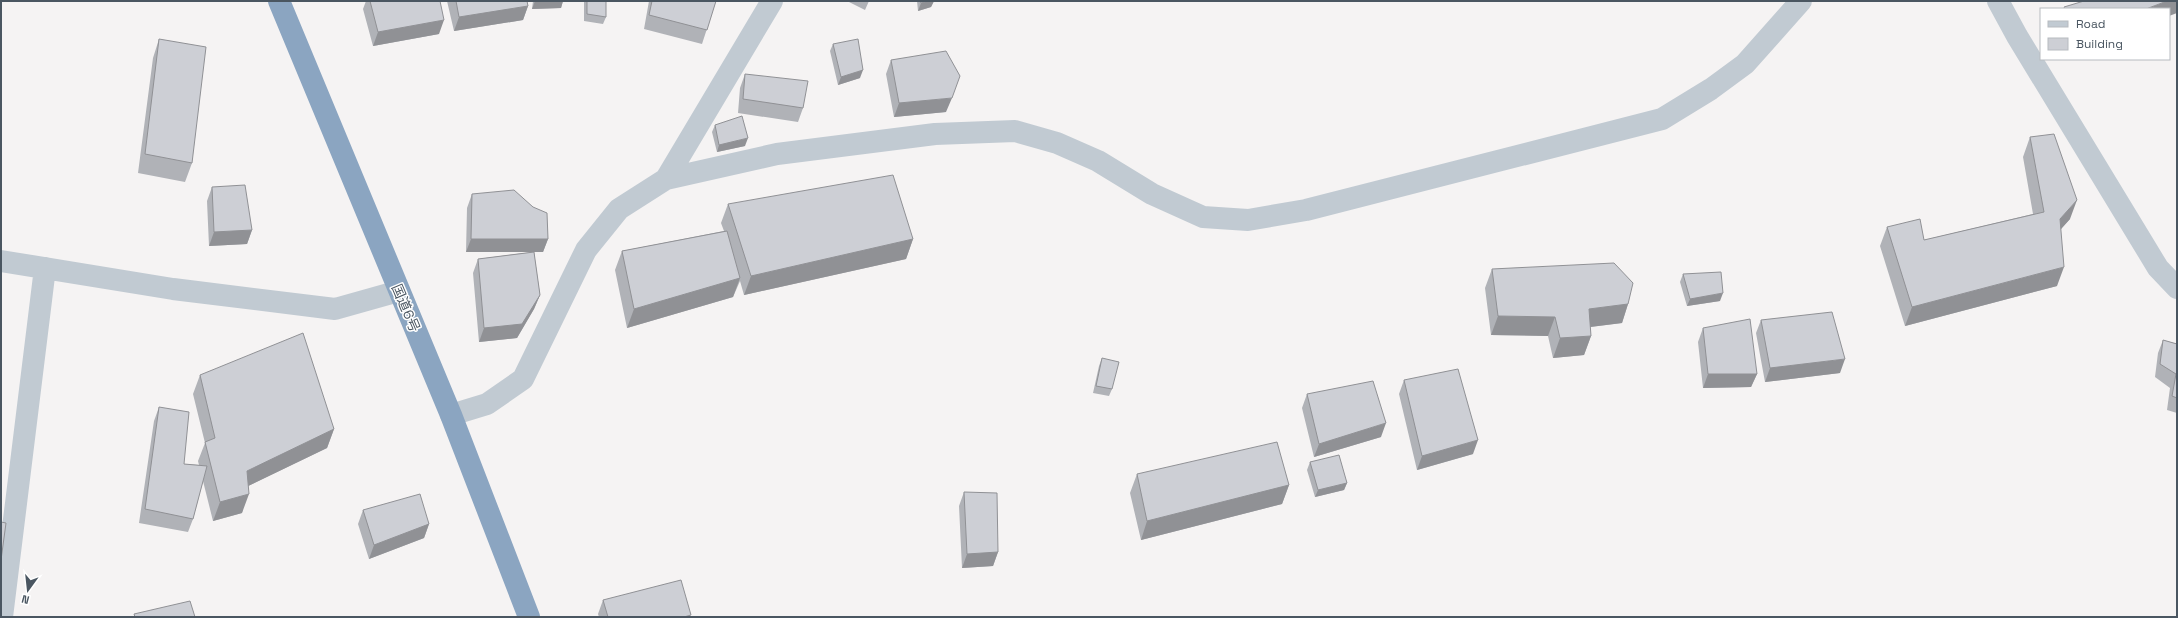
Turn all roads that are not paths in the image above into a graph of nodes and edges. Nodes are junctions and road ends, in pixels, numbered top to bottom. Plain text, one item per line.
1 (279, 1) edge
2 (772, 1) edge
3 (1801, 1) edge
4 (1998, 1) edge
5 (666, 179) junction
6 (1, 261) edge
7 (45, 268) junction
8 (2177, 288) edge
9 (399, 291) junction
10 (451, 415) junction
11 (2, 617) edge
12 (529, 617) edge

1 - 9 highway, 国道6号
2 - 5 street
3 - 5 street
4 - 8 street
5 - 10 street
6 - 7 street
7 - 9 street
7 - 11 street
9 - 10 highway, 国道6号
10 - 12 highway, 国道6号

